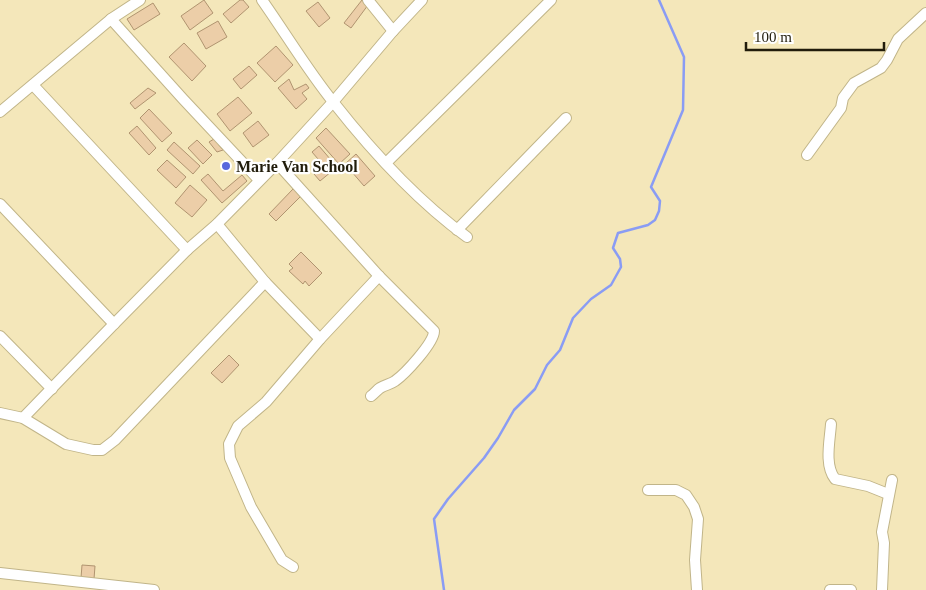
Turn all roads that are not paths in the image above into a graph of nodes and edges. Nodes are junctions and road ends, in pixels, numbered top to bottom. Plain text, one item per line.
1 (140, 0) edge
2 (262, 0) edge
3 (368, 0) edge
4 (422, 0) edge
5 (551, 0) edge
6 (926, 13) edge
7 (111, 19) junction
8 (393, 31) junction
9 (33, 85) junction
10 (333, 102) junction
11 (0, 112) edge
12 (566, 118) dead end
13 (807, 155) dead end
14 (277, 163) junction
15 (386, 163) junction
16 (259, 180) junction
17 (0, 204) edge
18 (217, 224) junction
19 (457, 230) junction
20 (468, 237) dead end
21 (187, 250) junction
22 (379, 276) junction
23 (265, 282) junction
24 (114, 324) junction
25 (0, 336) edge
26 (320, 339) junction
27 (52, 389) junction
28 (371, 396) dead end
29 (0, 413) edge
30 (23, 418) junction
31 (831, 424) dead end
32 (892, 480) dead end
33 (648, 490) dead end
34 (888, 494) junction
35 (293, 567) dead end
36 (0, 573) edge
37 (136, 589) edge
38 (154, 590) edge
39 (697, 590) edge
40 (830, 590) edge
41 (850, 590) edge
42 (882, 590) edge

1 - 7 street
2 - 10 street
3 - 8 street
4 - 8 street
5 - 15 street
6 - 13 street
7 - 9 street
7 - 16 street
8 - 10 street
9 - 11 street
9 - 21 street
10 - 14 street
10 - 15 street
12 - 19 street
14 - 16 street
14 - 22 street
15 - 19 street
16 - 18 street
17 - 24 street
18 - 21 street
18 - 23 street
19 - 20 street
21 - 24 street
22 - 26 street
22 - 28 street
23 - 26 street
23 - 30 street
24 - 27 street
25 - 27 street
26 - 35 street
27 - 30 street
29 - 30 street
31 - 34 street
32 - 34 street
33 - 39 street
34 - 42 street
36 - 37 street
37 - 38 street
40 - 41 street

